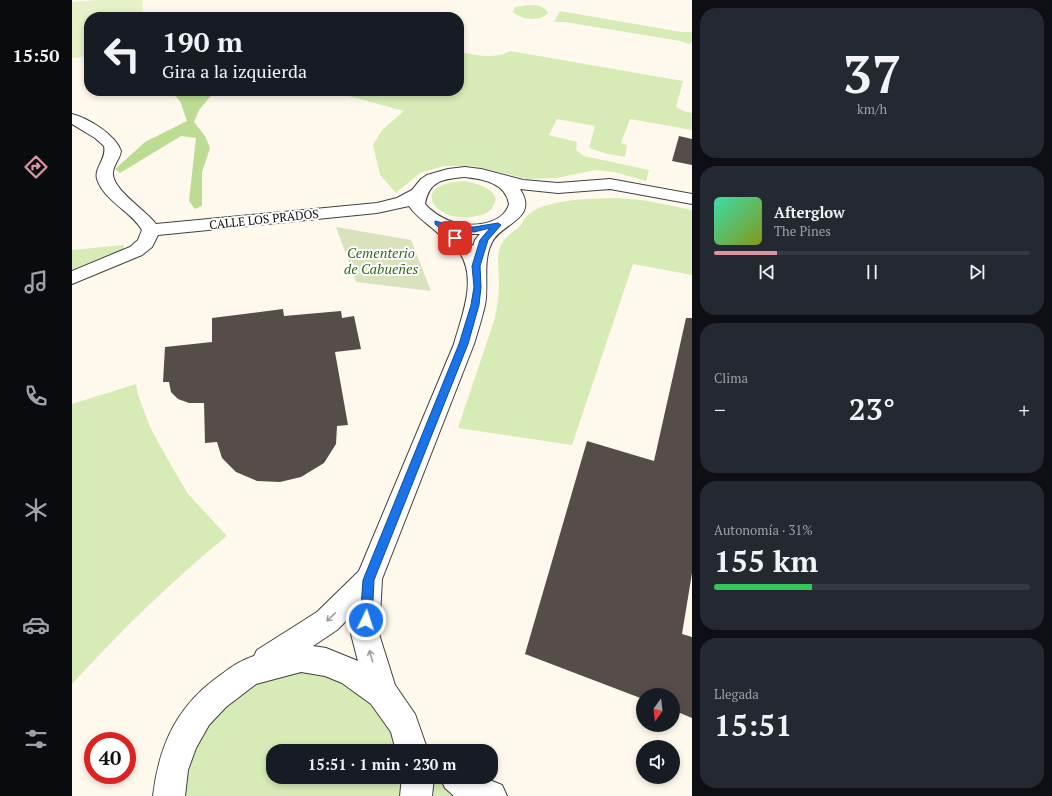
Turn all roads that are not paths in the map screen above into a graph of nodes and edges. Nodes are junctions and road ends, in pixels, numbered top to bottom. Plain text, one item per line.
1 (72, 118) edge
2 (490, 176) junction
3 (558, 188) junction
4 (417, 194) junction
5 (692, 199) edge
6 (377, 208) junction
7 (516, 210) junction
8 (431, 219) junction
9 (498, 225) junction
10 (151, 230) junction
11 (476, 266) junction
12 (72, 278) edge
13 (369, 580) junction
14 (249, 672) junction
15 (382, 694) junction
16 (408, 738) edge
17 (417, 744) edge
18 (417, 784) edge
19 (465, 784) edge
20 (169, 796) edge
21 (416, 796) edge
22 (491, 796) edge

1 - 10 street
2 - 3 street
2 - 4 street
2 - 7 street
3 - 5 street
3 - 7 street
4 - 6 street, CALLE LOS PRADOS
4 - 8 street
6 - 8 street, CALLE LOS PRADOS
6 - 10 street, CALLE LOS PRADOS
7 - 9 street
8 - 9 street
8 - 11 street
9 - 11 street
10 - 12 street
11 - 13 street
13 -> 14 street
15 -> 13 street
14 - 15 street
14 - 20 street
15 - 16 street
16 - 17 street
18 - 21 street
19 - 22 street

